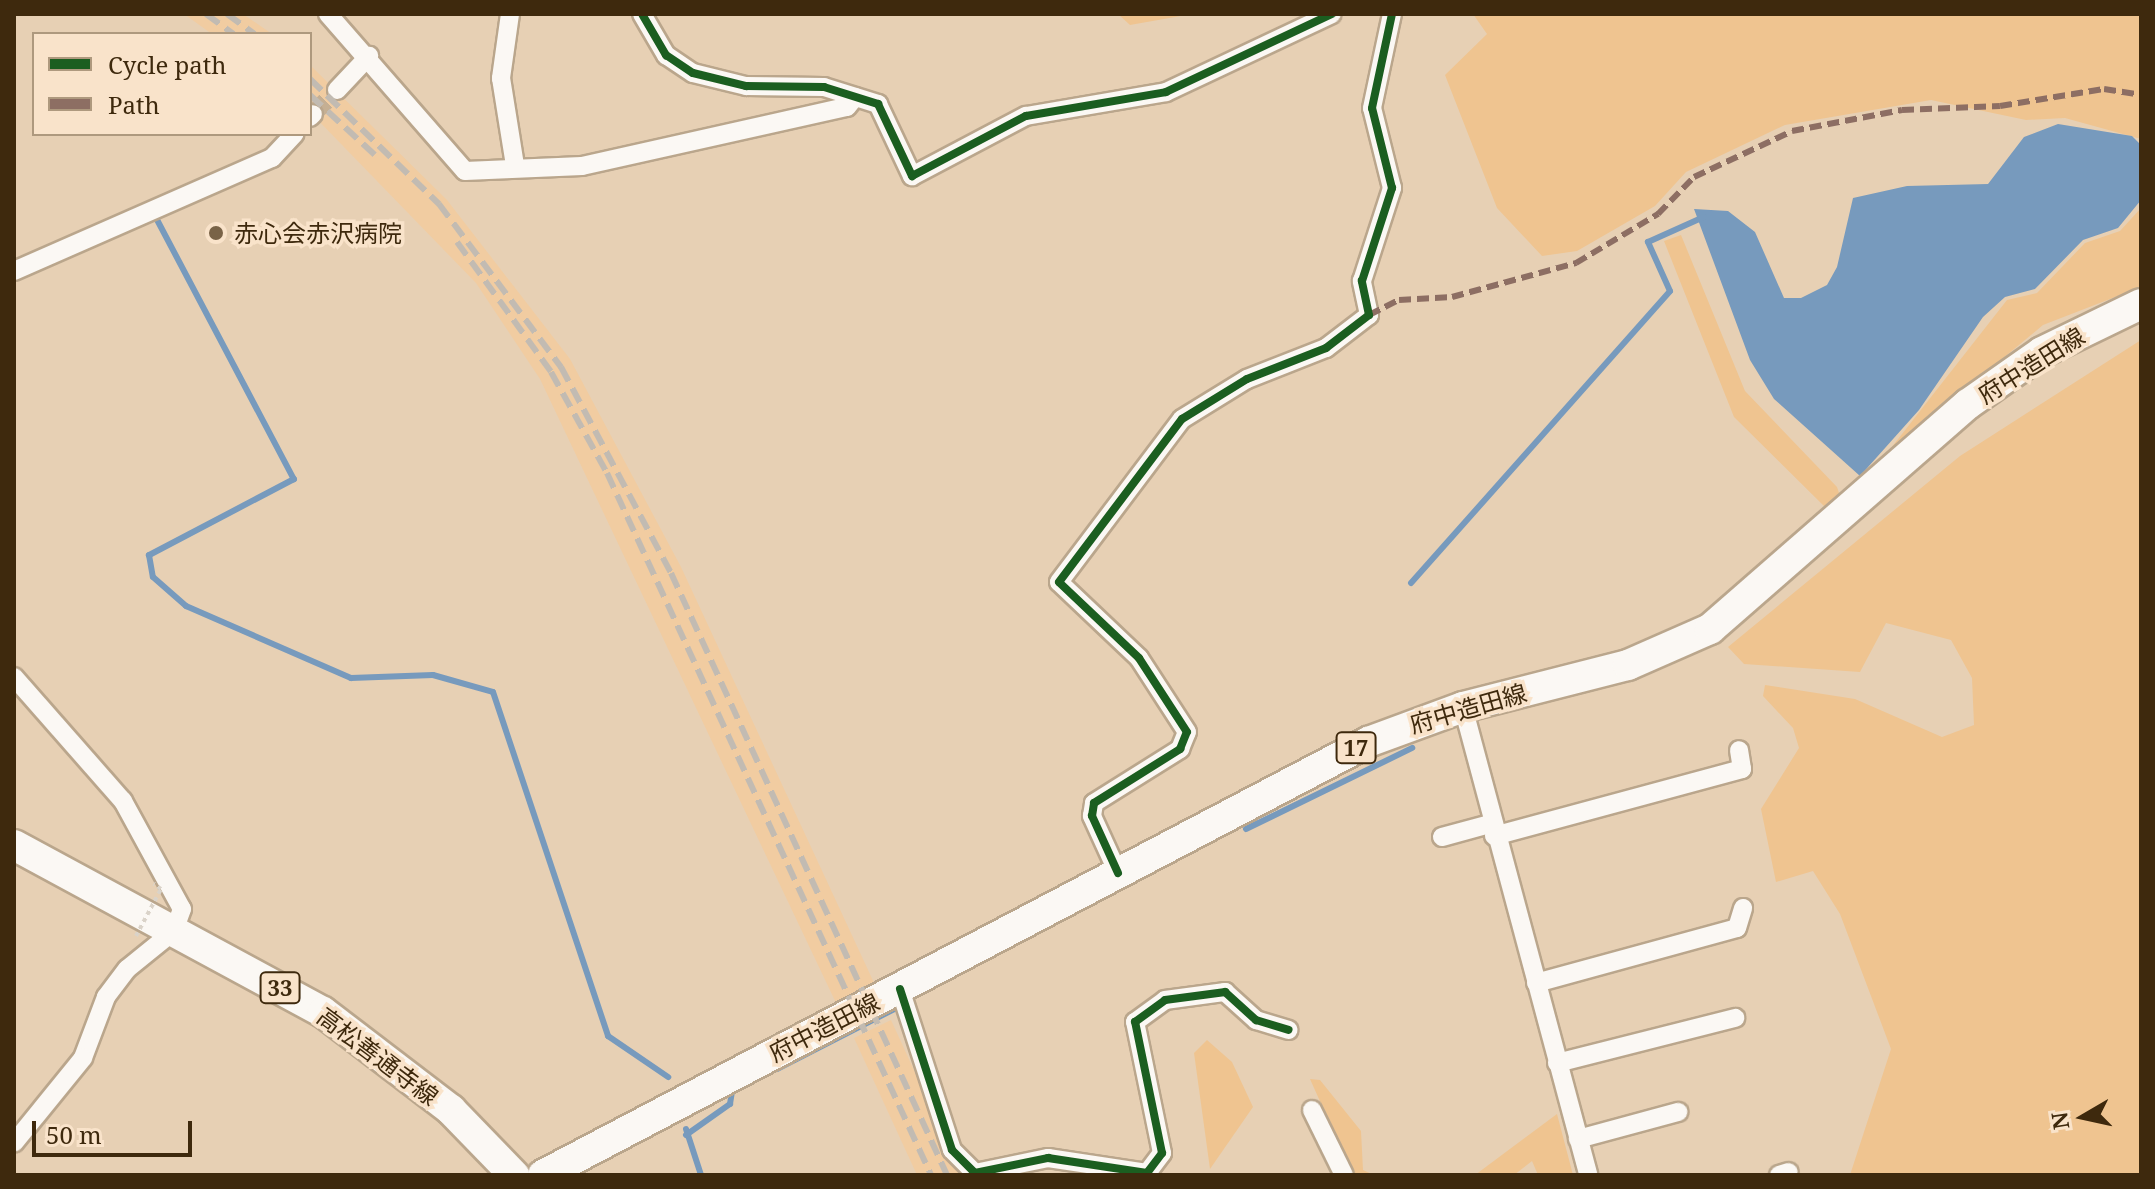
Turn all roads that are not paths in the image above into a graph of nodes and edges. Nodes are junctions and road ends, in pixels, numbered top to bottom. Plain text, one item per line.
1 (328, 14) edge
2 (510, 14) edge
3 (642, 14) edge
4 (1332, 14) edge
5 (1392, 14) edge
6 (369, 56) junction
7 (337, 90) tunnel mouth
8 (855, 97) junction
9 (292, 136) edge
10 (515, 165) junction
11 (14, 271) edge
12 (2141, 304) edge
13 (14, 677) edge
14 (1463, 707) junction
15 (1739, 750) dead end
16 (1492, 830) junction
17 (1442, 837) dead end
18 (14, 845) edge
19 (1118, 873) junction
20 (1743, 908) dead end
21 (174, 931) junction
22 (1536, 983) junction
23 (900, 989) junction
24 (1735, 1018) dead end
25 (1288, 1030) dead end
26 (1557, 1063) junction
27 (1312, 1110) dead end
28 (1678, 1112) dead end
29 (1578, 1139) junction
30 (14, 1143) edge
31 (514, 1175) edge
32 (543, 1175) edge
33 (1344, 1175) edge
34 (1588, 1175) edge

1 - 6 street
2 - 10 street
3 - 8 street
4 - 8 street
5 - 19 street
6 - 7 street
6 - 10 street
8 - 10 street
9 - 11 street
12 - 14 main road, 府中造田線 / 17
13 - 21 street
14 - 16 street
14 - 19 main road, 府中造田線 / 17
15 - 16 street
16 - 17 street
16 - 22 street
18 - 21 main road, 高松善通寺線 / 33
19 - 23 main road, 府中造田線 / 17
20 - 22 street
21 - 30 street
21 - 31 main road, 高松善通寺線 / 33
22 - 26 street
23 - 25 street
23 - 32 main road, 府中造田線 / 17
24 - 26 street
26 - 29 street
27 - 33 street
28 - 29 street
29 - 34 street

